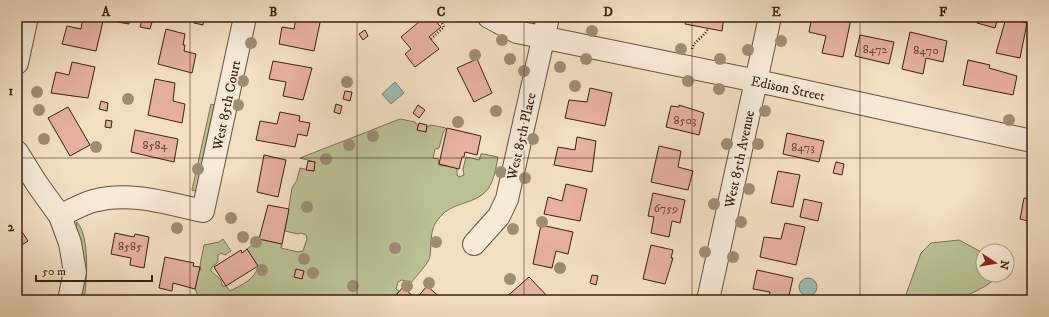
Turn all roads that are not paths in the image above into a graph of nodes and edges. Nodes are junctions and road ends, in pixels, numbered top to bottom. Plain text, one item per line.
1 (27, 17) edge
2 (245, 17) edge
3 (489, 17) edge
4 (770, 17) edge
5 (546, 27) edge
6 (17, 63) edge
7 (756, 81) junction
8 (1032, 141) edge
9 (17, 152) edge
10 (60, 216) junction
11 (474, 244) dead end
12 (69, 300) edge
13 (708, 300) edge

1 - 6 street
2 - 10 street, West 85th Court
3 - 5 street, Edison Street
4 - 7 street, West 85th Avenue
5 - 7 street, Edison Street
5 - 11 street, West 85th Place
7 - 8 street, Edison Street
7 - 13 street, West 85th Avenue
9 - 10 street
10 - 12 street

